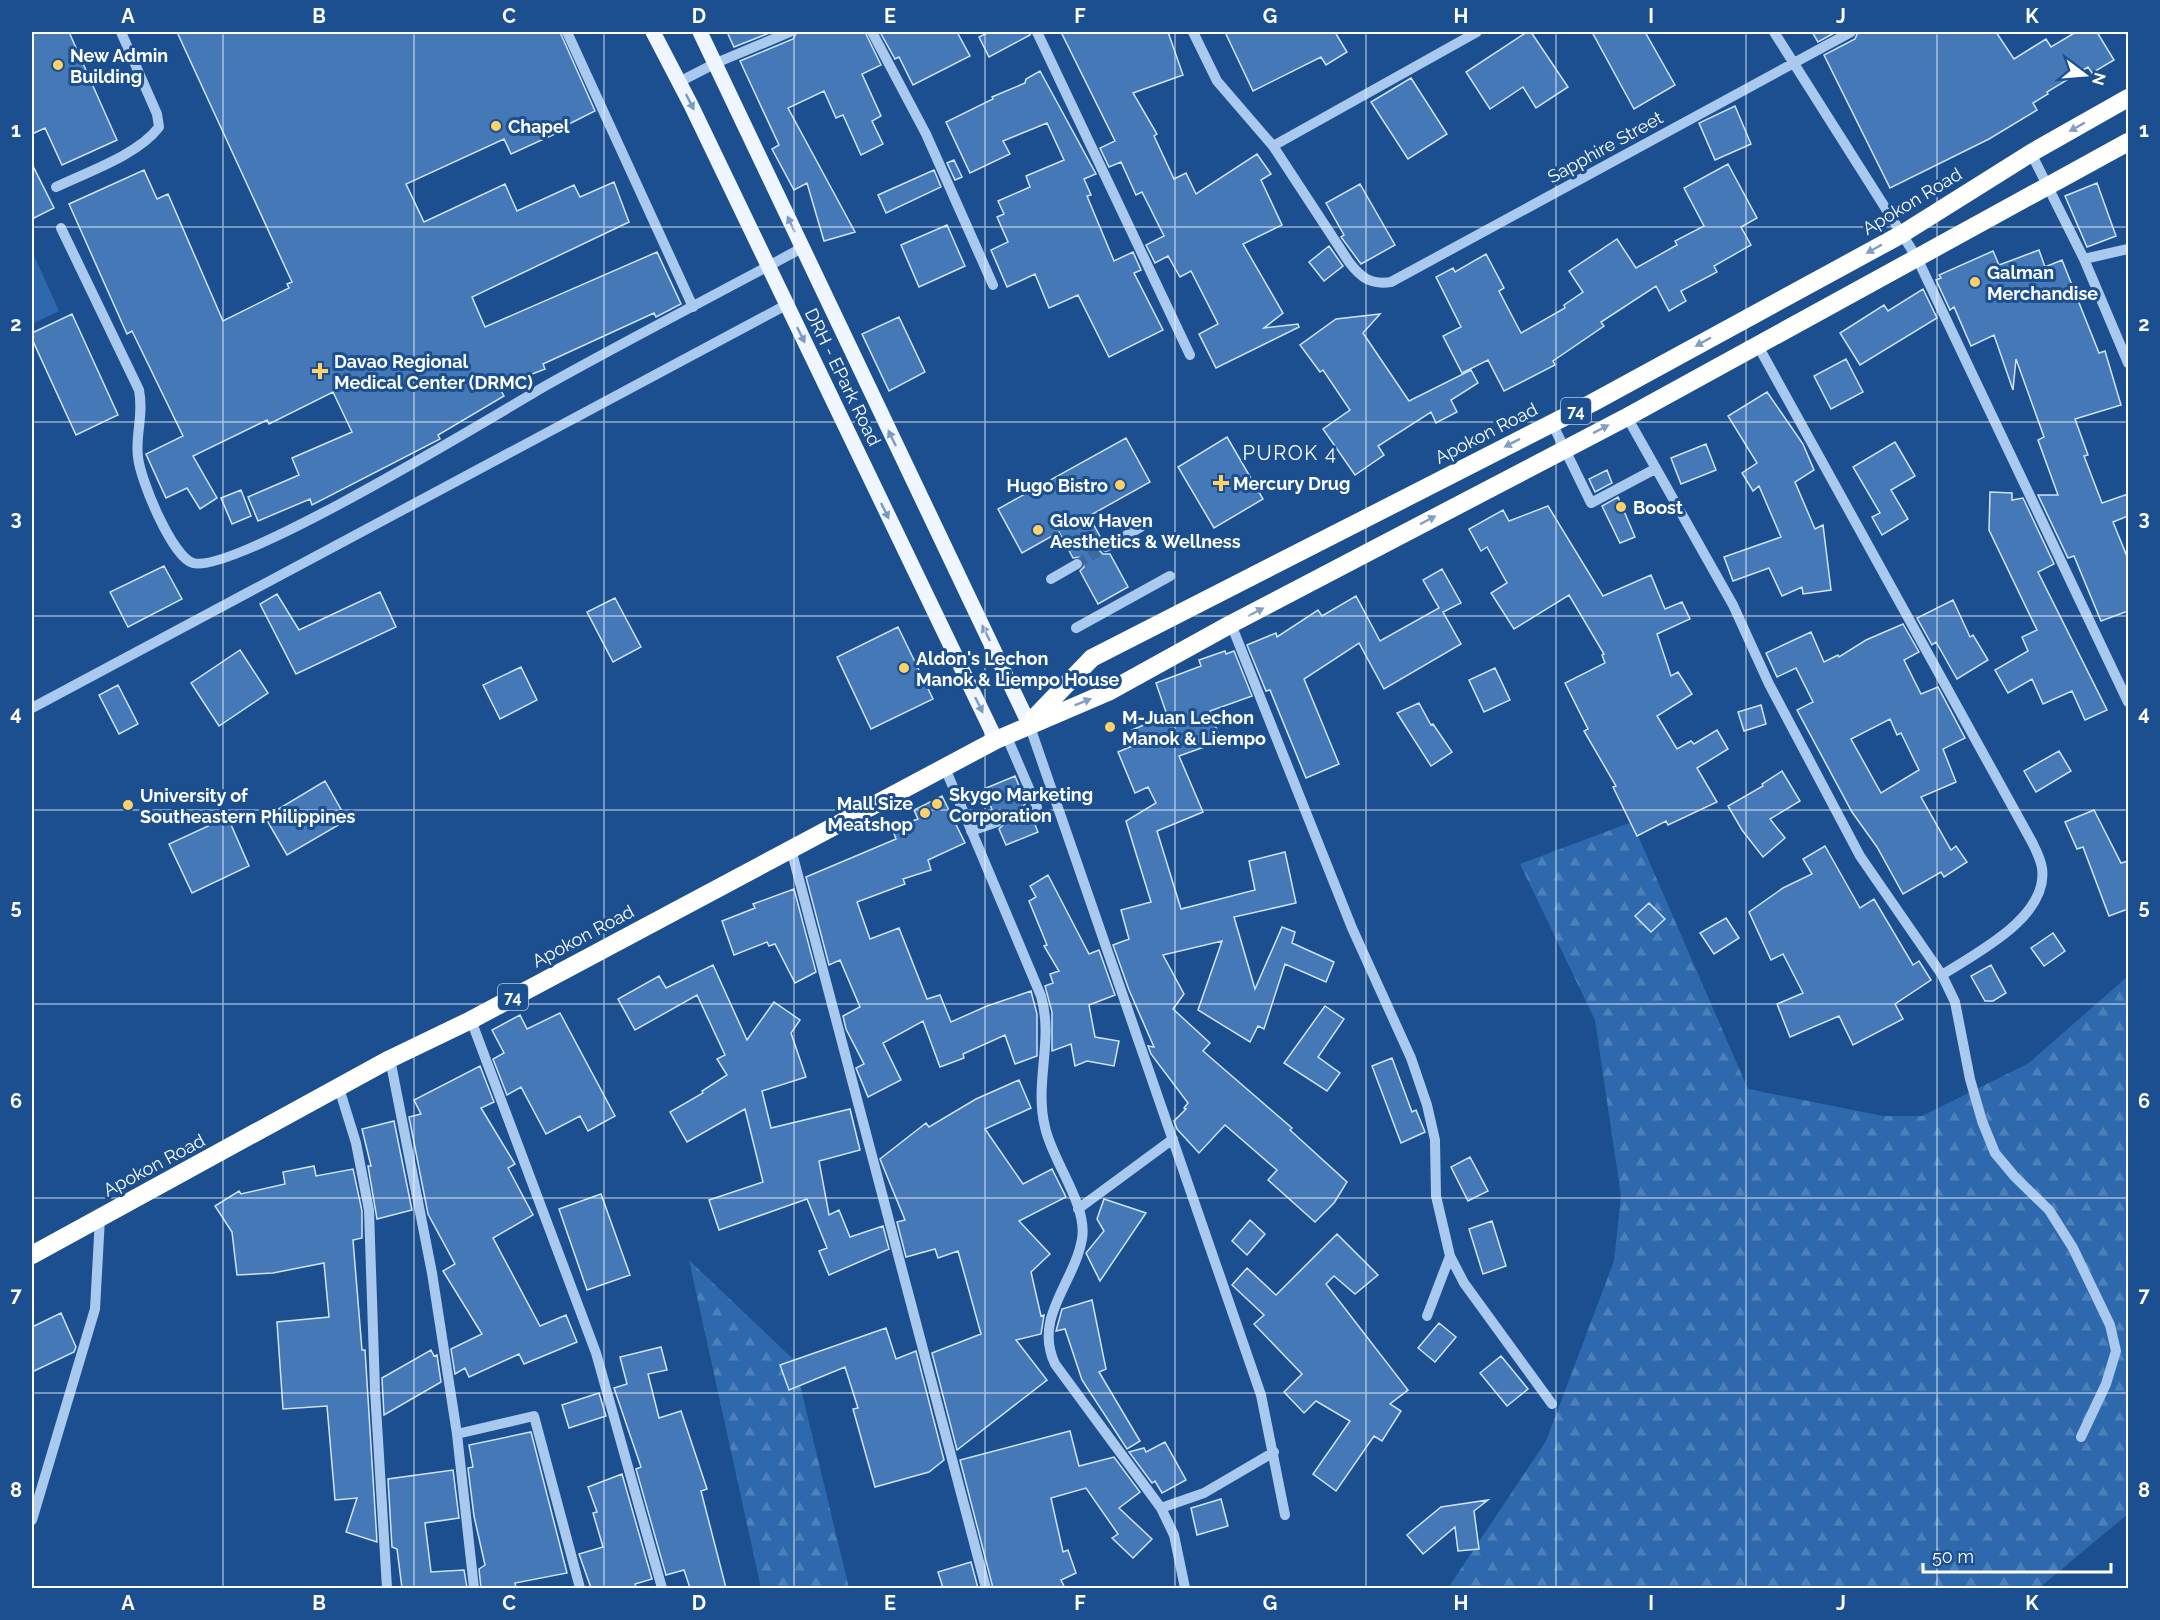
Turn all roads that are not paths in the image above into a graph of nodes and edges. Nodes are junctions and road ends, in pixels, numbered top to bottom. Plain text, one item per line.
1 (121, 32) edge
2 (567, 32) edge
3 (653, 32) edge
4 (700, 32) edge
5 (790, 32) edge
6 (872, 32) edge
7 (1037, 32) edge
8 (1193, 32) edge
9 (1477, 32) edge
10 (1774, 32) edge
11 (1851, 32) edge
12 (716, 63) junction
13 (1793, 63) junction
14 (679, 82) junction
15 (2128, 98) edge
16 (2128, 142) edge
17 (1273, 146) junction
18 (2031, 153) junction
19 (56, 187) dead end
20 (2047, 188) junction
21 (61, 228) dead end
22 (1902, 234) junction
23 (802, 248) junction
24 (2128, 249) edge
25 (1917, 258) junction
26 (2084, 260) junction
27 (768, 266) junction
28 (993, 285) dead end
29 (786, 305) junction
30 (693, 307) junction
31 (1757, 344) junction
32 (1190, 355) dead end
33 (2128, 363) edge
34 (1627, 417) junction
35 (1552, 423) junction
36 (1564, 448) junction
37 (1655, 469) junction
38 (1141, 527) dead end
39 (1106, 547) tunnel mouth
40 (1077, 564) tunnel mouth
41 (1170, 576) dead end
42 (1051, 579) dead end
43 (1232, 624) junction
44 (1076, 628) dead end
45 (2128, 702) edge
46 (32, 708) edge
47 (1029, 724) junction
48 (1001, 738) junction
49 (945, 768) junction
50 (1029, 810) dead end
51 (997, 822) tunnel mouth
52 (971, 831) junction
53 (791, 849) junction
54 (1942, 975) junction
55 (471, 1020) junction
56 (390, 1059) junction
57 (339, 1088) junction
58 (1173, 1139) junction
59 (1078, 1209) junction
60 (100, 1218) junction
61 (32, 1255) edge
62 (1450, 1256) junction
63 (1427, 1316) dead end
64 (1552, 1404) dead end
65 (457, 1434) junction
66 (2081, 1437) dead end
67 (1274, 1452) junction
68 (1161, 1508) junction
69 (1285, 1515) dead end
70 (32, 1520) edge
71 (387, 1588) edge
72 (474, 1588) edge
73 (579, 1588) edge
74 (662, 1588) edge
75 (986, 1588) edge
76 (1185, 1588) edge

1 - 19 street
2 - 30 street
3 - 14 main road, DRH - EPark Road
4 - 12 main road, DRH - EPark Road
5 - 12 street
6 - 28 street
7 - 32 street
8 - 17 street
9 - 17 street
10 - 13 street
11 - 13 street, Sapphire Street
12 - 14 street
23 -> 12 main road, DRH - EPark Road
13 - 17 street, Sapphire Street
13 - 22 street
14 -> 27 main road, DRH - EPark Road
15 -> 18 highway, Apokon Road / 74
16 - 20 highway, Apokon Road / 74
18 - 20 street
18 - 22 highway, Apokon Road / 74
20 - 25 highway, Apokon Road / 74
20 - 26 street
21 - 30 street
22 - 25 street
22 -> 35 highway, Apokon Road / 74
23 - 27 street
47 -> 23 main road, DRH - EPark Road
24 - 26 street
25 - 31 highway, Apokon Road / 74
25 - 45 street
26 - 33 street
27 - 29 main road, DRH - EPark Road
27 - 30 street
29 - 46 street
29 -> 48 main road, DRH - EPark Road
31 - 34 highway, Apokon Road / 74
31 - 54 street
36 -> 34 highway, Apokon Road / 74
34 - 37 street
35 - 36 street
35 -> 47 highway, Apokon Road / 74
36 - 37 street
43 -> 36 highway, Apokon Road / 74
37 - 54 street
38 - 39 street
40 - 42 street
41 - 44 street
47 -> 43 highway, Apokon Road / 74
43 - 62 street
47 - 48 highway, Apokon Road / 74
47 - 58 street
48 - 49 highway, Apokon Road / 74
48 - 50 street
49 - 52 street
49 - 53 highway, Apokon Road / 74
51 - 52 street
52 - 59 street
53 - 55 highway, Apokon Road / 74
53 - 75 street
54 - 66 street
55 - 56 highway, Apokon Road / 74
55 - 74 street
56 - 57 highway, Apokon Road / 74
56 - 65 street
57 - 60 highway, Apokon Road / 74
57 - 71 street
58 - 59 street
58 - 67 street
59 - 68 street
60 - 61 highway, Apokon Road / 74
60 - 70 street
62 - 63 street
62 - 64 street
65 - 72 street
65 - 73 street
67 - 68 street
67 - 69 street
68 - 76 street

